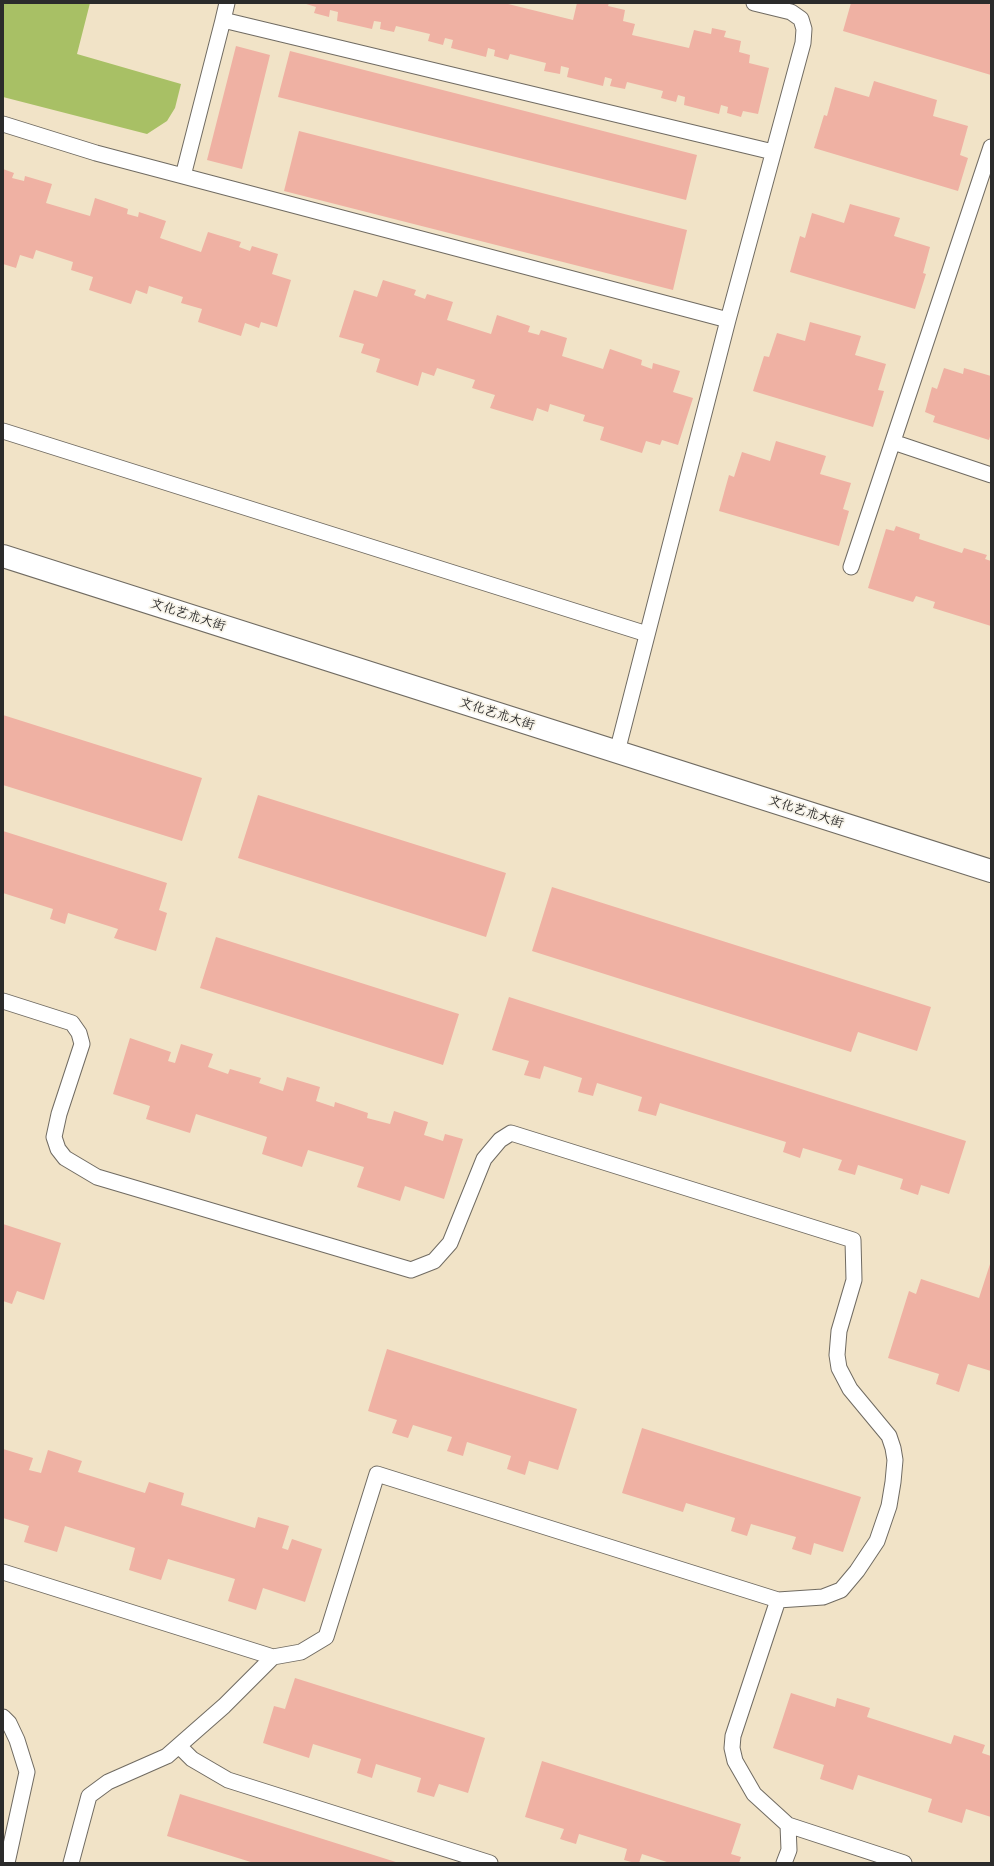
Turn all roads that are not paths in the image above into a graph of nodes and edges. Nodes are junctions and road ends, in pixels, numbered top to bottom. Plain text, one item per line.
1 (227, 3) edge
2 (754, 3) edge
3 (223, 20) junction
4 (3, 124) edge
5 (991, 147) edge
6 (773, 152) junction
7 (183, 176) junction
8 (984, 189) edge
9 (728, 320) junction
10 (3, 431) edge
11 (893, 442) junction
12 (991, 475) edge
13 (3, 556) edge
14 (851, 567) dead end
15 (647, 634) junction
16 (616, 752) junction
17 (991, 871) edge
18 (3, 1001) edge
19 (3, 1572) edge
20 (778, 1600) junction
21 (272, 1657) junction
22 (3, 1717) edge
23 (179, 1746) junction
24 (788, 1825) junction
25 (6, 1863) edge
26 (71, 1863) edge
27 (490, 1863) edge
28 (784, 1863) edge
29 (904, 1863) edge

1 - 3 lane
2 - 6 lane
3 - 6 lane
3 - 7 lane
4 - 7 lane
5 - 8 lane
6 - 9 lane
7 - 9 lane
8 - 11 lane
9 - 15 lane
10 - 15 lane
11 - 12 lane
11 - 14 lane
13 - 16 street, 文化艺术大街
15 - 16 lane
16 - 17 street, 文化艺术大街
18 - 20 lane
19 - 21 lane
20 - 21 lane
20 - 24 lane
21 - 23 lane
22 - 25 lane
23 - 26 lane
23 - 27 lane
24 - 28 lane
24 - 29 lane

